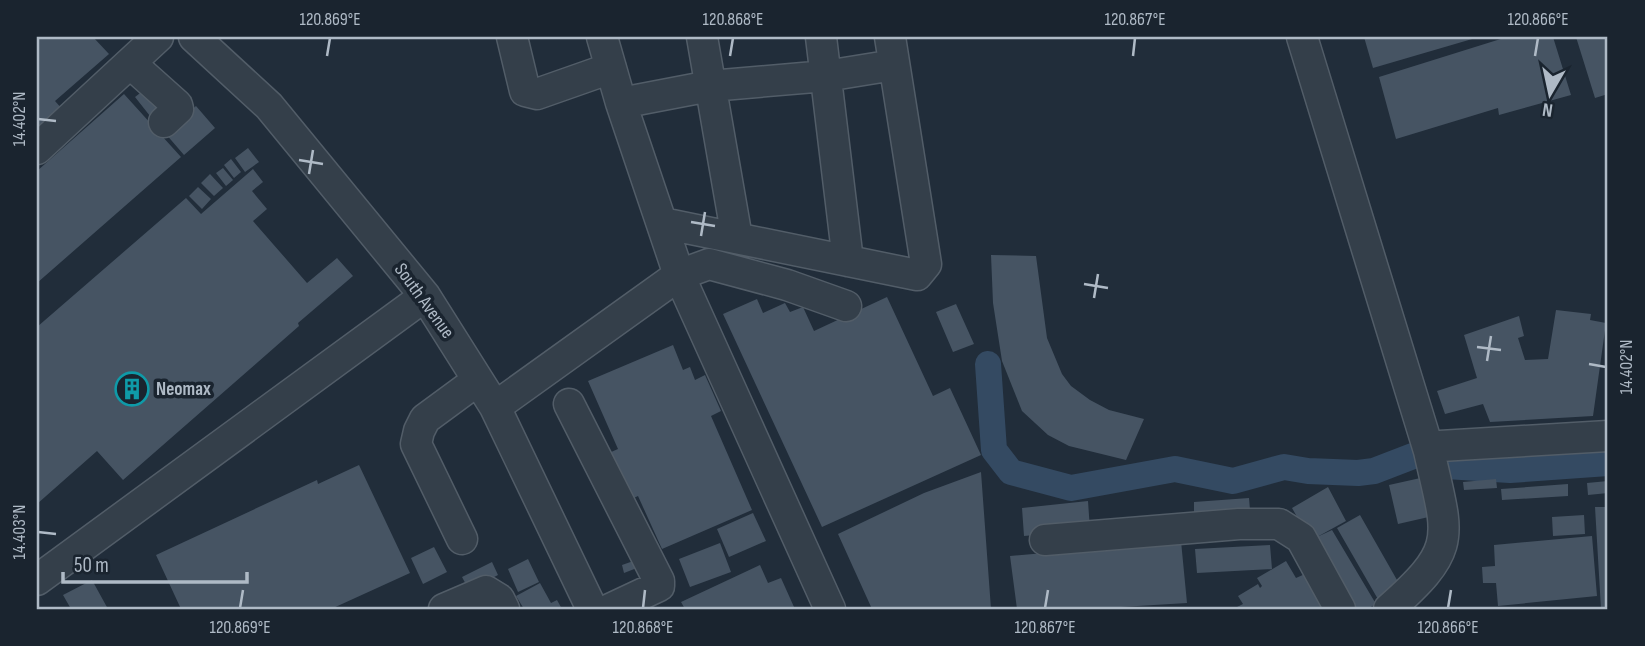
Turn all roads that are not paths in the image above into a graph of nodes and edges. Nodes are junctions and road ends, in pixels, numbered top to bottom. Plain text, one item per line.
1 (158, 37) edge
2 (194, 37) edge
3 (512, 37) edge
4 (602, 37) edge
5 (702, 37) edge
6 (821, 37) edge
7 (1302, 37) edge
8 (892, 51) edge
9 (130, 63) junction
10 (611, 68) junction
11 (826, 76) junction
12 (710, 86) junction
13 (621, 103) junction
14 (164, 122) dead end
15 (37, 149) edge
16 (662, 223) junction
17 (737, 238) junction
18 (848, 261) junction
19 (679, 275) junction
20 (425, 296) junction
21 (846, 306) dead end
22 (478, 380) junction
23 (569, 404) dead end
24 (495, 407) junction
25 (1608, 436) edge
26 (1429, 451) junction
27 (462, 538) dead end
28 (1045, 540) dead end
29 (37, 580) edge
30 (444, 609) edge
31 (504, 609) edge
32 (592, 609) edge
33 (610, 609) edge
34 (831, 609) edge
35 (1340, 609) edge
36 (1389, 609) edge

1 - 9 street
2 - 20 street, South Avenue
3 - 10 street
4 - 10 street
5 - 12 street
6 - 11 street
7 - 26 street
8 - 11 street
8 - 18 street
9 - 14 street
9 - 15 street
10 - 13 street
11 - 12 street
11 - 18 street
12 - 13 street
12 - 17 street
13 - 16 street
16 - 17 street
16 - 19 street
17 - 18 street
19 - 21 street
19 - 24 street
19 - 34 street
20 - 22 street, South Avenue
20 - 29 street
22 - 24 street, South Avenue
22 - 27 street
23 - 33 street
24 - 32 street, South Avenue
25 - 26 street
26 - 36 street
28 - 35 street
30 - 31 street

